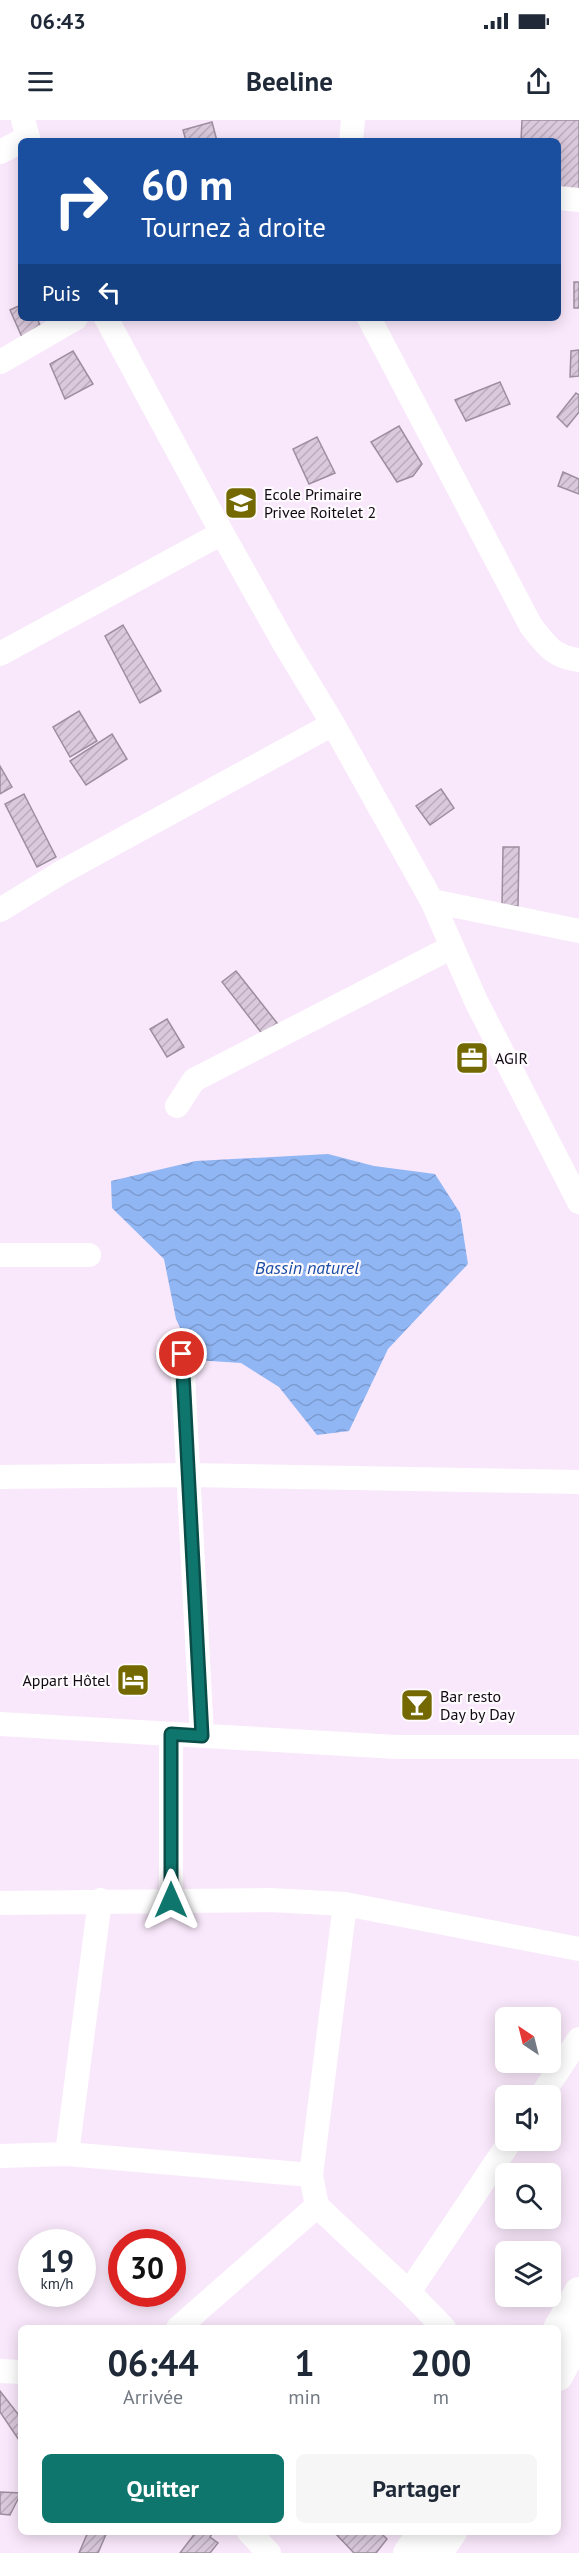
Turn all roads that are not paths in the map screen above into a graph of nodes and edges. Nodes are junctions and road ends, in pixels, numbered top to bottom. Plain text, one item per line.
1 (352, 120) edge
2 (351, 138) edge
3 (18, 140) edge
4 (0, 152) edge
5 (561, 198) edge
6 (579, 200) edge
7 (71, 321) edge
8 (108, 321) edge
9 (371, 321) edge
10 (0, 362) edge
11 (222, 533) junction
12 (0, 654) edge
13 (579, 660) edge
14 (333, 724) junction
15 (432, 901) junction
16 (0, 910) edge
17 (579, 931) edge
18 (452, 946) junction
19 (177, 1106) dead end
20 (579, 1202) edge
21 (0, 1255) edge
22 (90, 1255) dead end
23 (182, 1354) dead end
24 (190, 1475) junction
25 (0, 1477) edge
26 (579, 1482) edge
27 (0, 1724) edge
28 (171, 1734) junction
29 (202, 1736) junction
30 (579, 1747) edge
31 (100, 1900) junction
32 (171, 1900) junction
33 (0, 1903) edge
34 (345, 1904) junction
35 (579, 1949) edge
36 (579, 2039) edge
37 (548, 2085) edge
38 (504, 2151) edge
39 (67, 2154) junction
40 (0, 2156) edge
41 (311, 2175) junction
42 (317, 2206) junction
43 (409, 2292) junction
44 (579, 2292) edge
45 (181, 2325) edge
46 (441, 2325) edge
47 (560, 2325) edge
48 (579, 2338) edge
49 (0, 2371) edge
50 (561, 2371) edge
51 (18, 2372) edge
52 (421, 2535) edge
53 (450, 2535) edge
54 (408, 2553) edge
55 (437, 2553) edge

1 - 2 street
3 - 4 street
5 - 6 street
7 - 10 street
8 - 11 street
9 - 13 street
11 - 12 street
11 - 14 street
14 - 15 street
14 - 16 street
15 - 17 street
15 - 18 street
18 - 19 street
18 - 20 street
21 - 22 street
23 - 24 street
24 - 25 street
24 - 26 street
24 - 29 street
27 - 28 street
28 - 29 street
28 - 32 street
29 - 30 street
31 - 32 street
31 - 33 street
31 - 39 street
32 - 34 street
34 - 35 street
34 - 41 street
36 - 37 street
38 - 43 street
39 - 40 street
39 - 41 street
41 - 42 street
42 - 43 street
42 - 45 street
43 - 46 street
44 - 47 main road
48 - 50 main road
49 - 51 street
52 - 54 main road
53 - 55 main road

